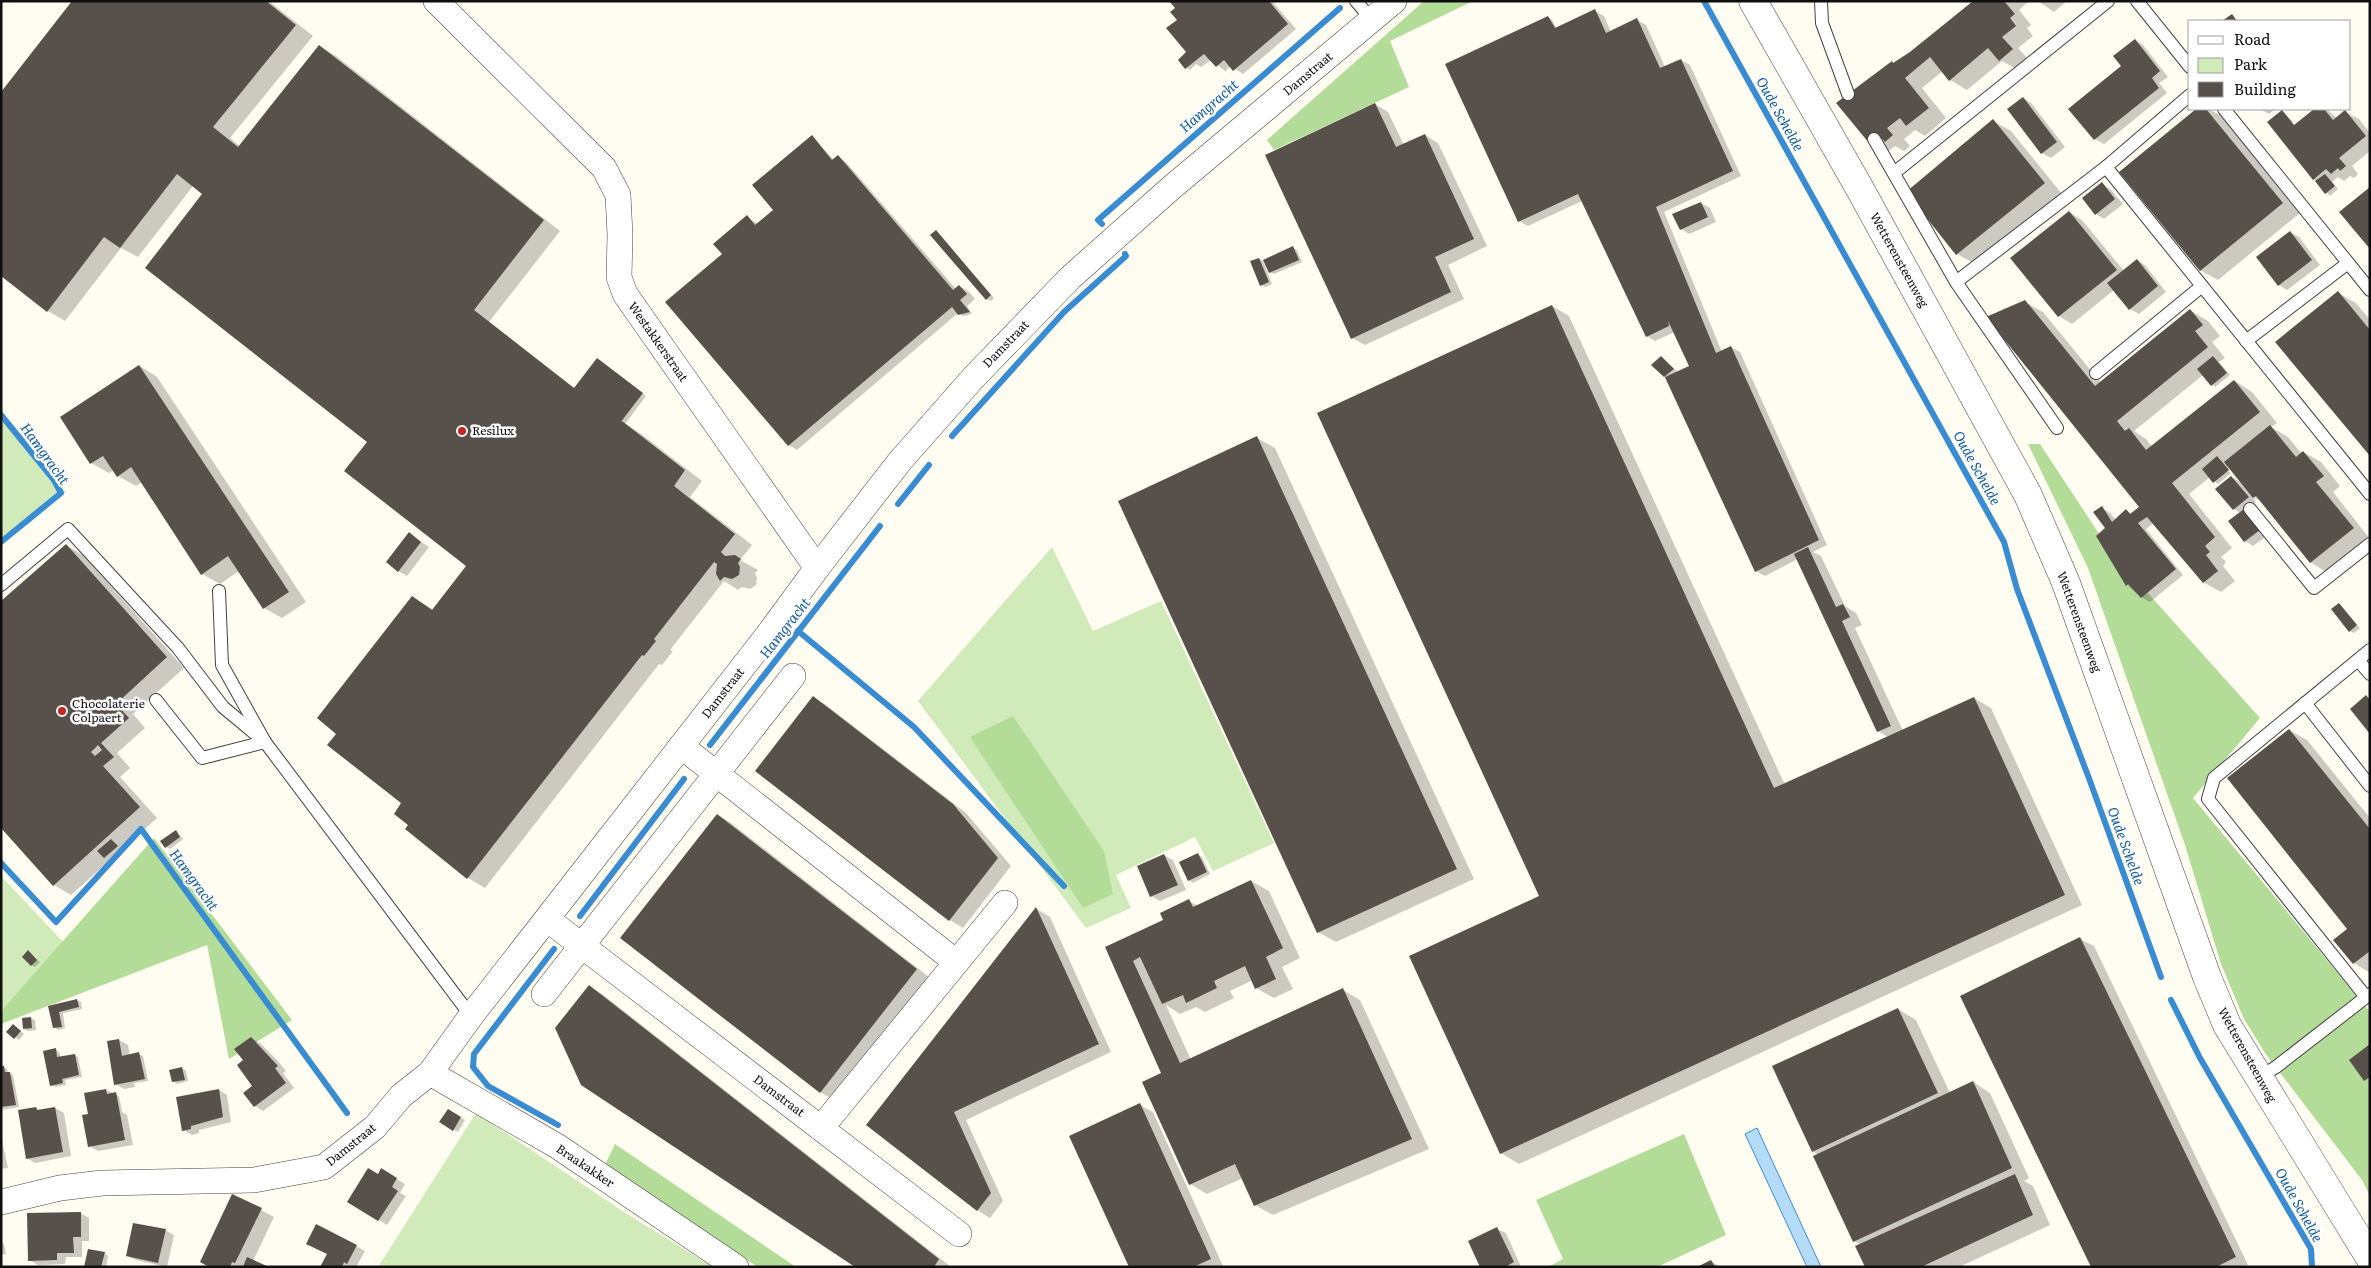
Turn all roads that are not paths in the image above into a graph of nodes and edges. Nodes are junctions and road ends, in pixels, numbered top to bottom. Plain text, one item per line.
1 (436, 1) edge
2 (1394, 1) edge
3 (1752, 1) edge
4 (1821, 1) edge
5 (2108, 1) edge
6 (2137, 1) edge
7 (1364, 11) edge
8 (2188, 65) edge
9 (1848, 94) dead end
10 (2188, 97) edge
11 (2225, 110) edge
12 (1874, 139) dead end
13 (2106, 167) junction
14 (1894, 173) junction
15 (2348, 262) junction
16 (1956, 282) junction
17 (2202, 286) junction
18 (2370, 290) edge
19 (2246, 341) junction
20 (2096, 373) dead end
21 (2057, 428) dead end
22 (2370, 494) edge
23 (2250, 509) dead end
24 (2370, 544) edge
25 (817, 568) junction
26 (1, 585) edge
27 (219, 591) dead end
28 (2370, 650) edge
29 (2358, 660) junction
30 (2370, 674) edge
31 (794, 676) dead end
32 (156, 700) dead end
33 (2305, 704) junction
34 (265, 742) junction
35 (681, 746) junction
36 (715, 773) junction
37 (2370, 786) edge
38 (1005, 903) dead end
39 (547, 918) junction
40 (583, 946) junction
41 (956, 962) junction
42 (544, 994) dead end
43 (2368, 995) edge
44 (471, 1016) junction
45 (430, 1073) junction
46 (2258, 1078) junction
47 (821, 1128) junction
48 (1, 1202) edge
49 (959, 1234) dead end
50 (2370, 1258) edge
51 (736, 1267) edge

1 - 25 street, Westakkerstraat
2 - 7 street, Damstraat
3 - 46 street, Wetterensteenweg
4 - 9 lane
5 - 14 lane
6 - 8 lane
7 - 25 street, Damstraat
10 - 13 lane
11 - 15 lane
12 - 14 lane
13 - 16 lane
13 - 17 lane
14 - 16 lane
15 - 18 lane
15 - 19 lane
16 - 21 lane
17 - 19 lane
17 - 20 lane
19 - 22 lane
23 - 24 lane
25 - 35 street, Damstraat
26 - 34 lane
27 - 34 lane
28 - 29 lane
29 - 30 lane
29 - 33 lane
31 - 36 street
32 - 34 lane
33 - 37 lane
33 - 43 lane
34 - 44 lane
35 - 36 street
35 - 39 street, Damstraat
36 - 40 street
36 - 41 street
38 - 41 street
39 - 40 street, Damstraat
39 - 44 street, Damstraat
40 - 42 street
40 - 47 street, Damstraat
41 - 47 street
43 - 46 lane
44 - 45 street, Damstraat
45 - 48 street, Damstraat
45 - 51 street, Braakakker
46 - 50 street, Wetterensteenweg
47 - 49 street, Damstraat

